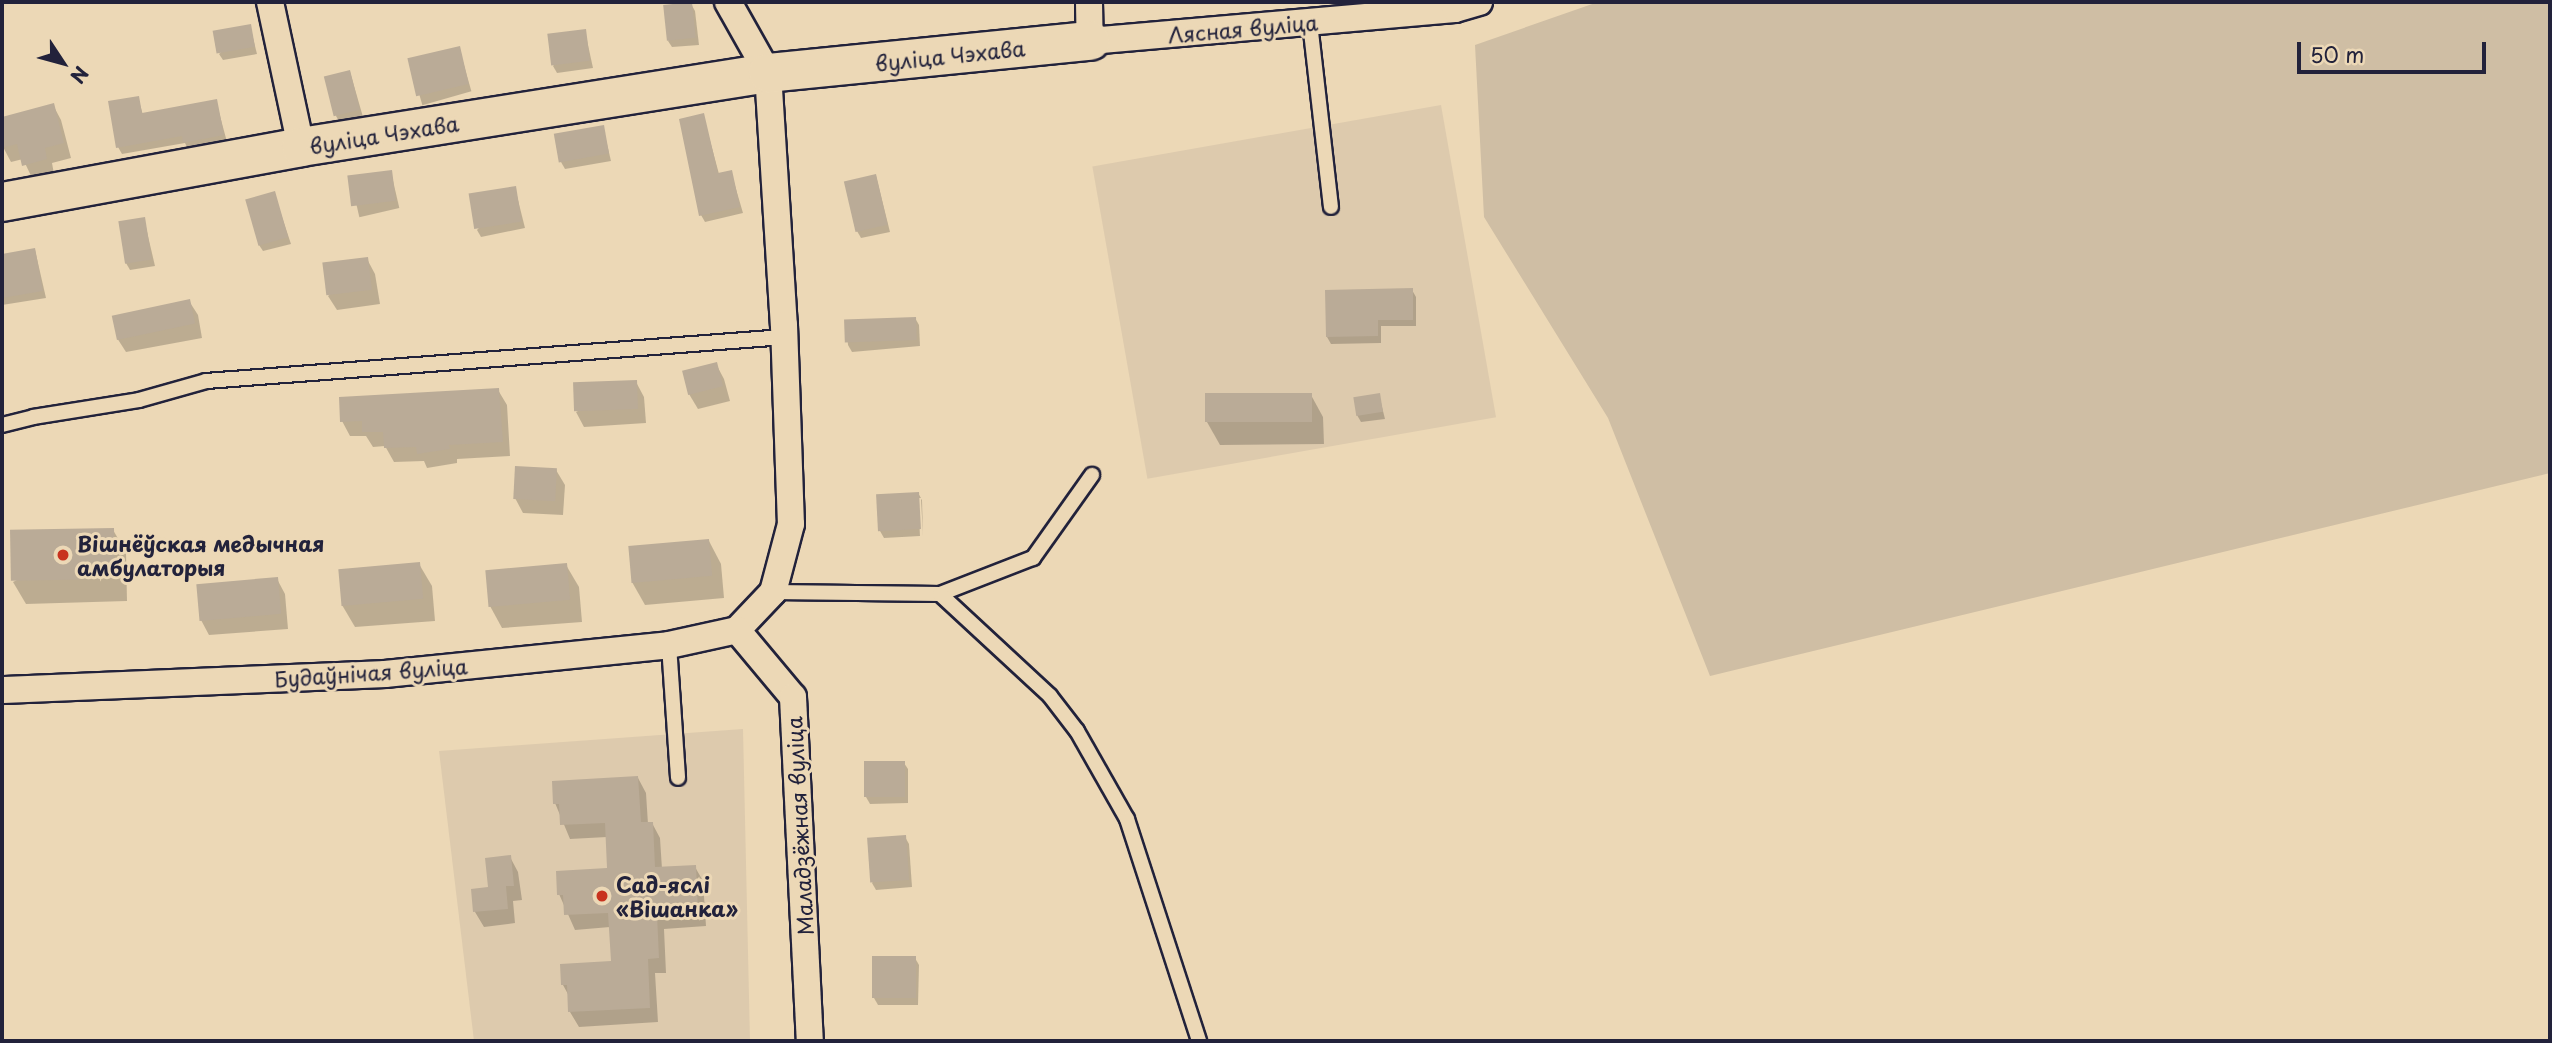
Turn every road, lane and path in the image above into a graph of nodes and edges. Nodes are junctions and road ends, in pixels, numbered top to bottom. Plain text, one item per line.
1 (270, 2) edge
2 (728, 2) edge
3 (1089, 2) edge
4 (1479, 2) edge
5 (1310, 23) junction
6 (1090, 41) junction
7 (768, 73) junction
8 (301, 147) junction
9 (2, 202) edge
10 (1331, 207) dead end
11 (784, 337) junction
12 (2, 425) edge
13 (1092, 475) dead end
14 (773, 592) junction
15 (940, 594) junction
16 (737, 630) junction
17 (668, 645) junction
18 (2, 690) edge
19 (678, 778) dead end
20 (810, 1041) edge
21 (1199, 1041) edge

1 - 8 street
2 - 7 street
3 - 6 street
4 - 5 street, Лясная вуліца
5 - 6 street, Лясная вуліца
5 - 10 lane
6 - 7 street, вуліца Чэхава
7 - 8 street, вуліца Чэхава
7 - 11 street
8 - 9 street, вуліца Чэхава
11 - 12 lane
11 - 14 street
13 - 15 lane
14 - 15 lane
14 - 16 street
15 - 21 lane
16 - 17 street, Будаўнічая вуліца
16 - 20 street, Маладзёжная вуліца
17 - 18 street, Будаўнічая вуліца
17 - 19 lane

